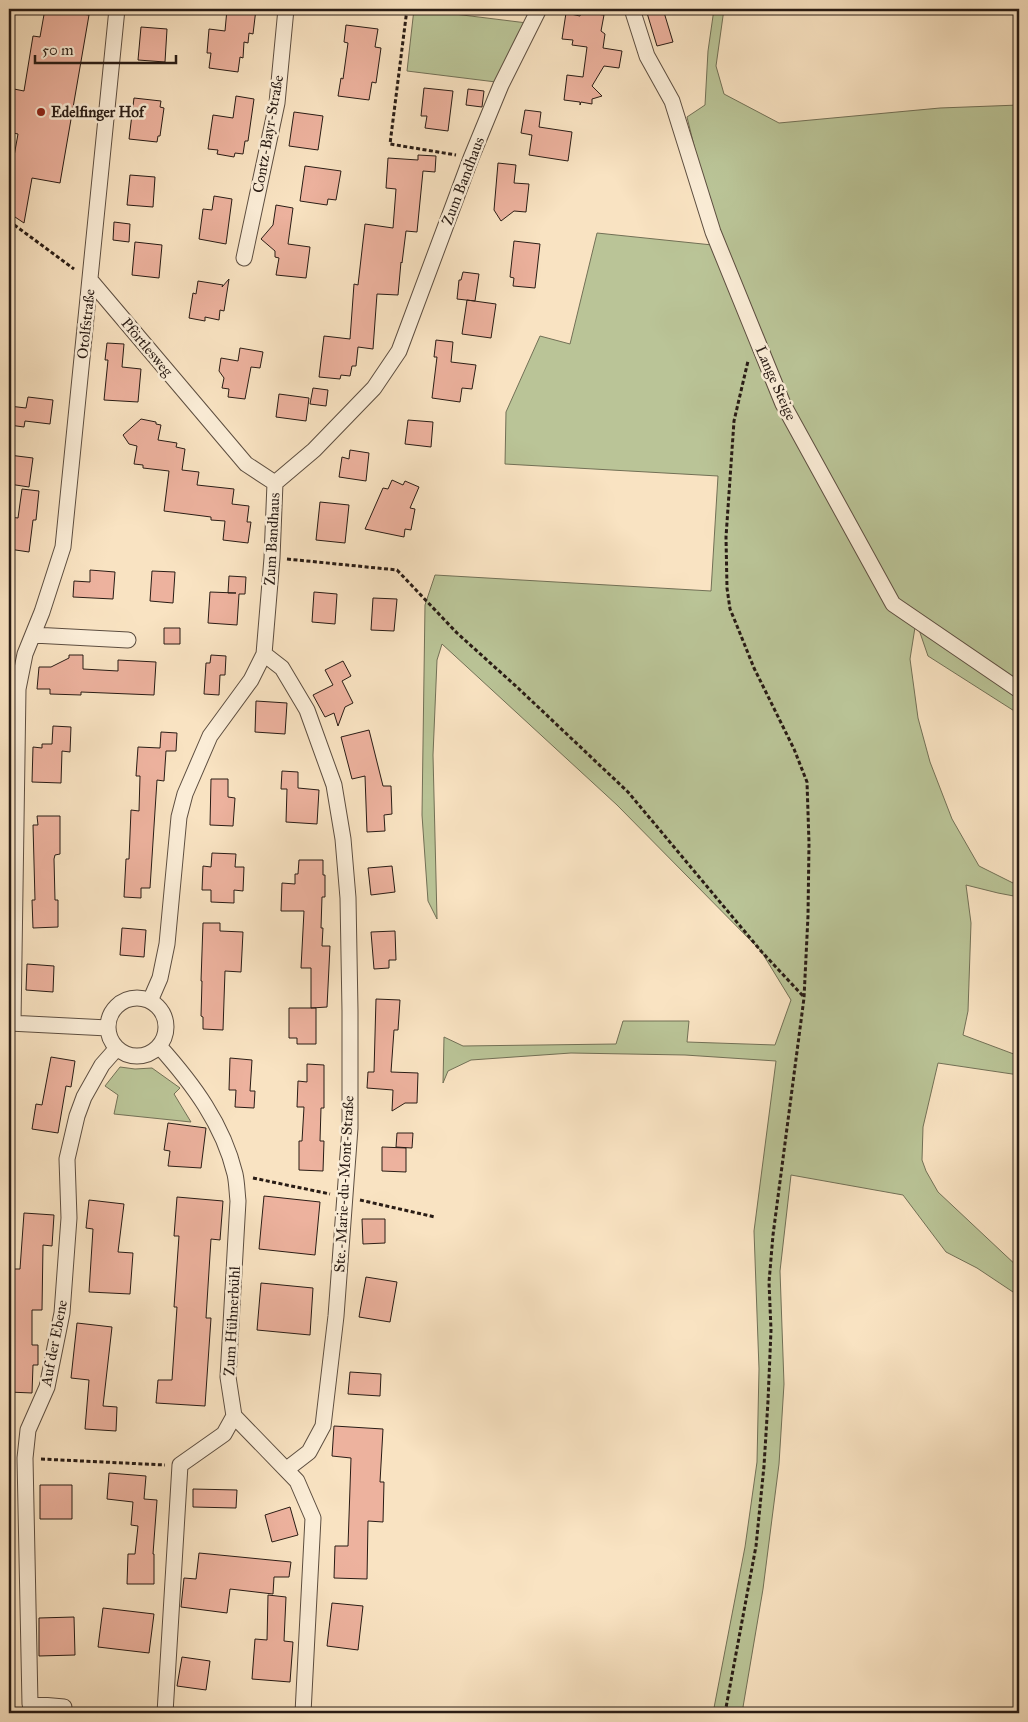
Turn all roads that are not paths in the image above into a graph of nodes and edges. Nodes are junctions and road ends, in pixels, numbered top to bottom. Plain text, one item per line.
1 (117, 9) edge
2 (286, 9) edge
3 (539, 9) edge
4 (632, 9) edge
5 (244, 258) dead end
6 (90, 281) junction
7 (275, 483) junction
8 (33, 635) junction
9 (128, 640) dead end
10 (264, 654) junction
11 (1019, 690) edge
12 (150, 1001) junction
13 (11, 1023) edge
14 (108, 1028) junction
15 (159, 1046) junction
16 (117, 1048) junction
17 (234, 1416) junction
18 (286, 1469) junction
19 (64, 1707) dead end
20 (31, 1709) edge
21 (165, 1713) edge
22 (303, 1713) edge

1 - 6 street, Otolfstraße
2 - 5 street, Contz-Bayr-Straße
3 - 7 street, Zum Bandhaus
4 - 11 street, Lange Steige
6 - 7 street, Pförtlesweg
6 - 8 street, Otolfstraße
7 - 10 street, Zum Bandhaus
8 - 9 street
8 - 13 street, Otolfstraße
10 - 12 street, Zum Bandhaus
10 - 18 street, Ste.-Marie-du-Mont-Straße
12 - 14 street
12 - 15 street
13 - 14 street
14 - 16 street
15 - 16 street
15 - 17 street, Zum Hühnerbühl
16 - 20 street, Auf der Ebene
17 - 18 street
17 - 21 street
18 - 22 street
19 - 20 street, Auf der Ebene

